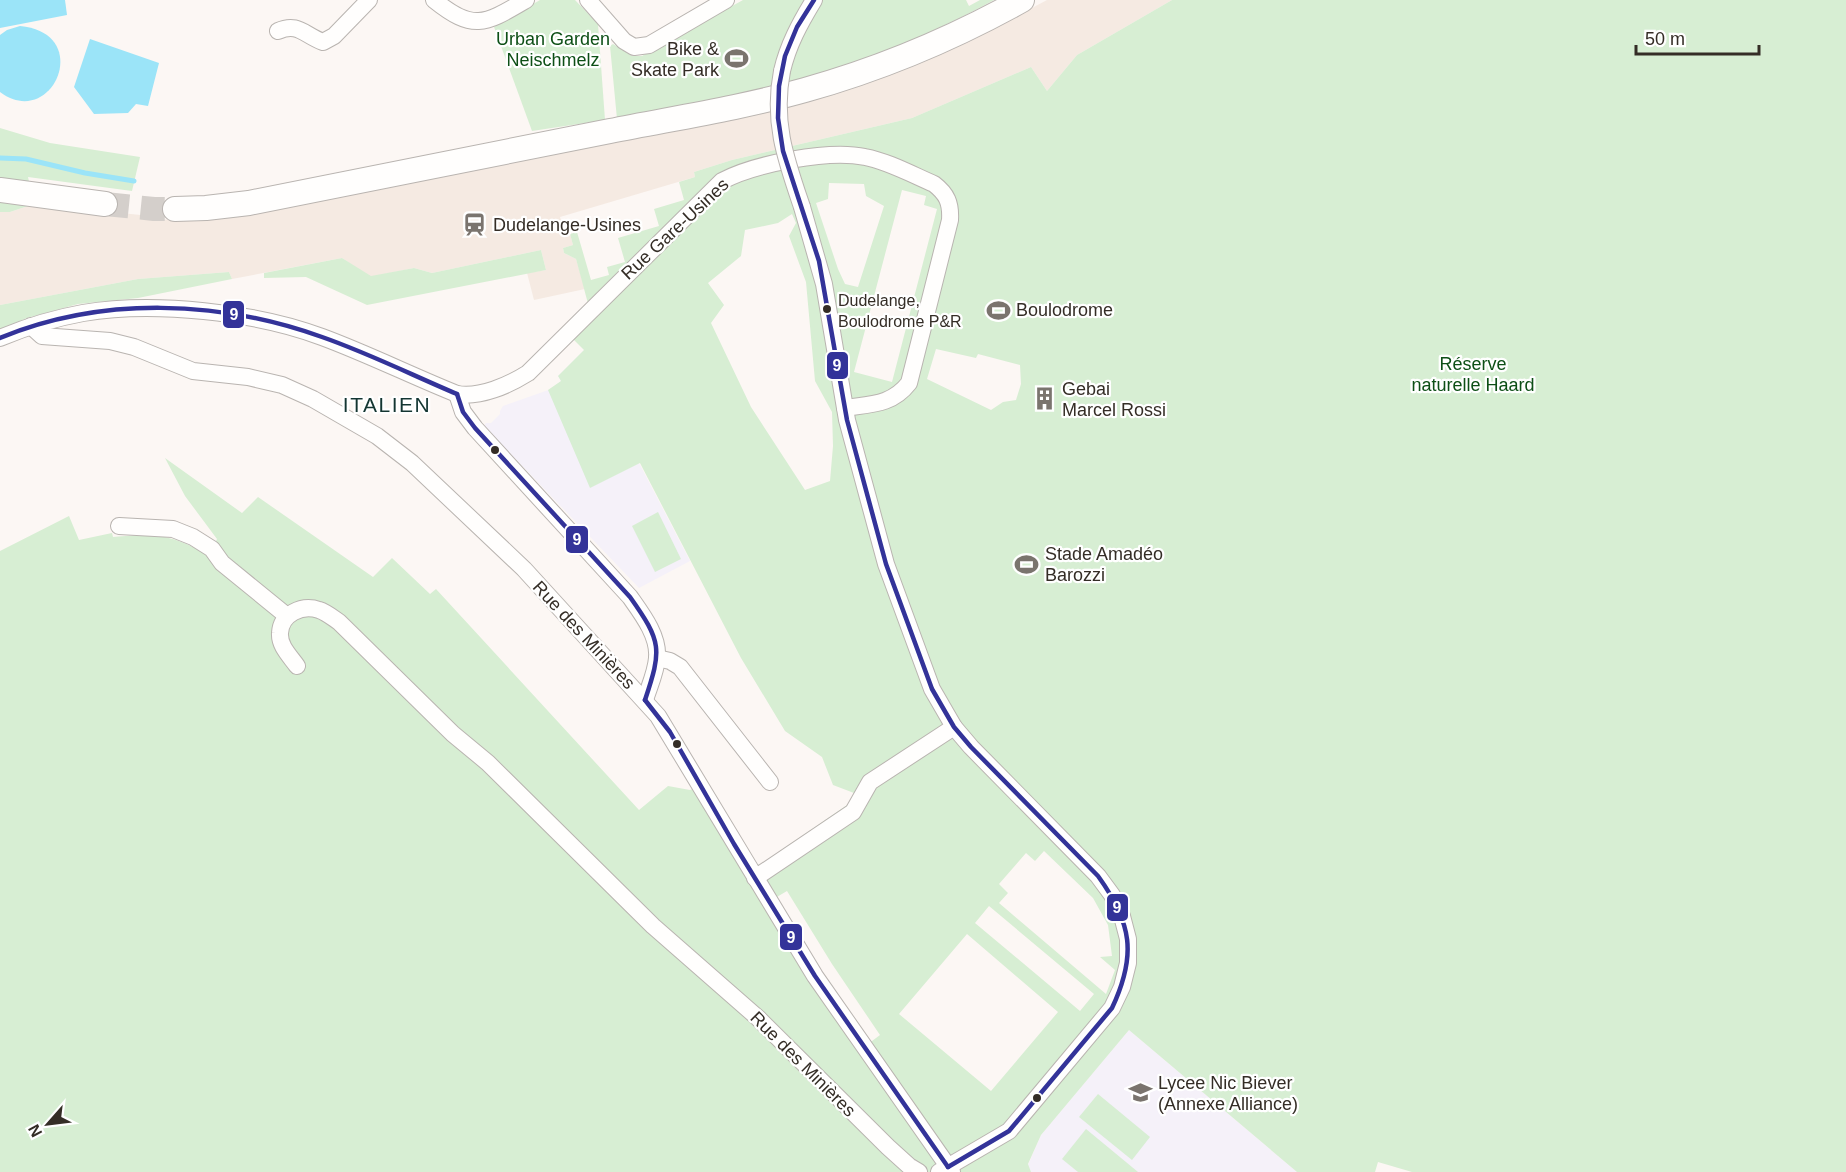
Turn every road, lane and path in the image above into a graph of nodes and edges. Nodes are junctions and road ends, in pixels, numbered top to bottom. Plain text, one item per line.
1 (369, 0) edge
2 (434, 0) edge
3 (526, 0) edge
4 (588, 0) edge
5 (726, 0) edge
6 (814, 0) edge
7 (1022, 0) edge
8 (278, 32) dead end
9 (0, 190) edge
10 (105, 204) tunnel mouth
11 (175, 209) tunnel mouth
12 (31, 326) junction
13 (0, 338) edge
14 (457, 394) junction
15 (845, 408) junction
16 (119, 526) dead end
17 (287, 616) junction
18 (657, 658) junction
19 (297, 666) dead end
20 (645, 700) junction
21 (954, 727) junction
22 (770, 782) dead end
23 (755, 878) junction
24 (946, 1170) edge
25 (919, 1172) edge

1 - 8 street
2 - 3 street
4 - 5 street
6 - 15 street, bridge
7 - 11 main road
9 - 10 main road
12 - 13 street
12 - 14 street
12 - 20 street, Rue des Minières
14 - 15 street, Rue Gare-Usines
14 - 18 street
15 - 21 street
16 - 17 street
17 - 19 street
17 - 25 street, Rue des Minières
18 - 20 street
18 - 22 street
20 - 23 street, Rue des Minières
21 - 23 street
21 - 24 street
23 - 24 street, Rue des Minières

